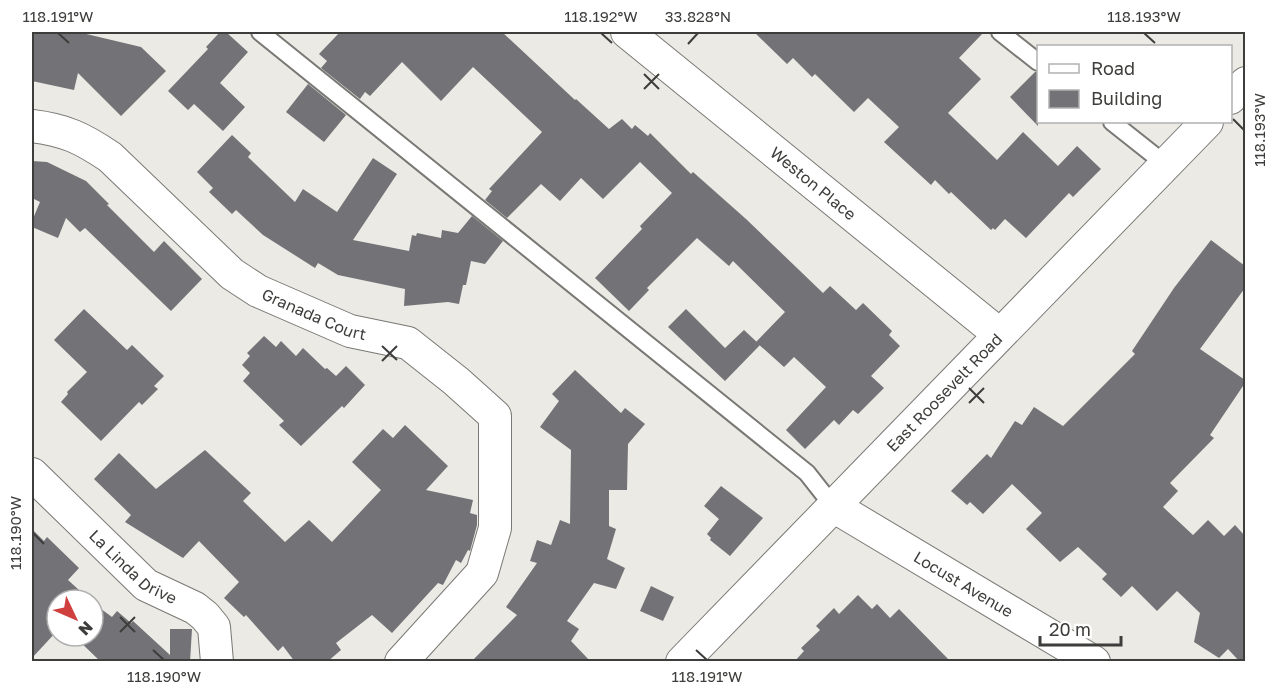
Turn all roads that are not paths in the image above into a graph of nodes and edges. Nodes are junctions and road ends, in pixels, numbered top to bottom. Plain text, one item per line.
1 (260, 32) edge
2 (627, 32) edge
3 (1000, 32) edge
4 (1037, 61) edge
5 (1245, 83) edge
6 (1232, 96) edge
7 (1113, 123) edge
8 (1206, 123) edge
9 (32, 126) edge
10 (1165, 164) junction
11 (999, 334) junction
12 (32, 474) edge
13 (832, 506) junction
14 (217, 662) edge
15 (401, 662) edge
16 (682, 662) edge
17 (1094, 662) edge

1 - 13 lane
2 - 11 street, Weston Place
3 - 4 lane
5 - 6 street
7 - 10 lane
8 - 10 street, East Roosevelt Road
9 - 15 street, Granada Court
10 - 11 street, East Roosevelt Road
11 - 13 street, East Roosevelt Road
12 - 14 street, La Linda Drive
13 - 16 street, East Roosevelt Road
13 - 17 street, Locust Avenue

